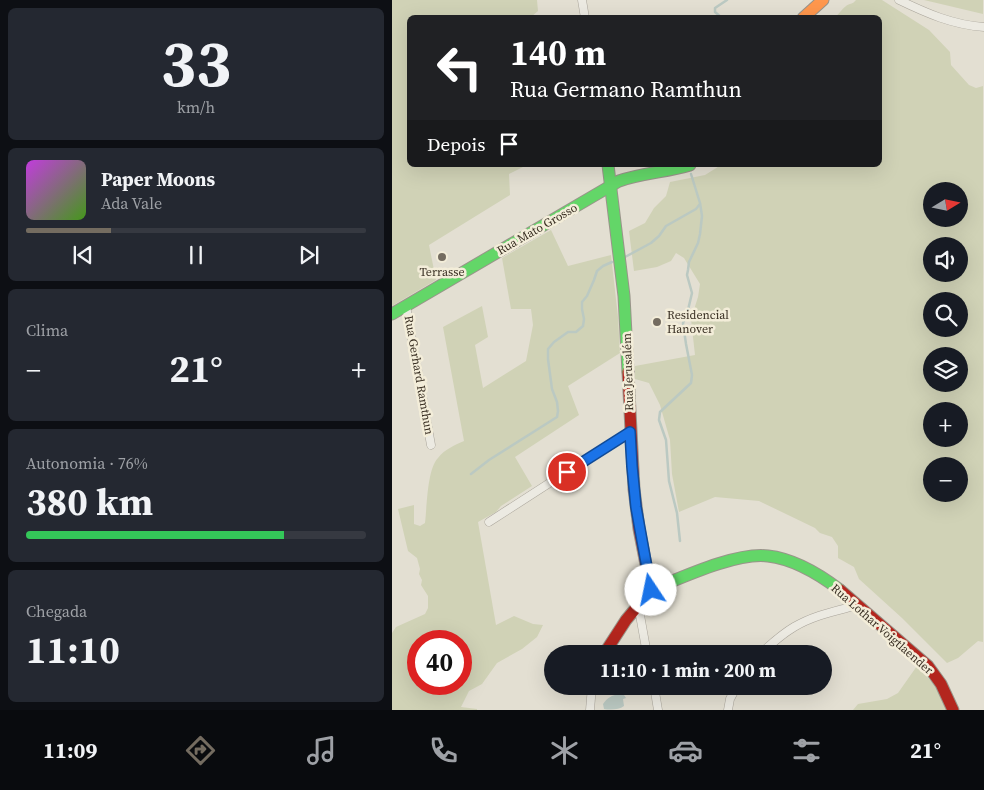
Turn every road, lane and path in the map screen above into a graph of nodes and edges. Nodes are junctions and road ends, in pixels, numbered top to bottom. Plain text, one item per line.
1 (582, 0) edge
2 (823, 0) edge
3 (899, 0) edge
4 (584, 15) edge
5 (806, 15) edge
6 (984, 27) edge
7 (608, 167) edge
8 (682, 167) edge
9 (610, 186) junction
10 (406, 306) junction
11 (392, 314) edge
12 (630, 432) junction
13 (431, 445) dead end
14 (489, 522) dead end
15 (651, 590) junction
16 (638, 604) junction
17 (858, 605) junction
18 (609, 645) edge
19 (645, 645) edge
20 (770, 645) edge
21 (591, 695) edge
22 (656, 695) edge
23 (732, 695) edge
24 (590, 710) edge
25 (658, 710) edge
26 (728, 710) edge
27 (953, 710) edge

1 - 4 street
2 - 5 street
3 - 6 street
7 - 9 street, Rua Jerusalém
8 - 9 street, Rua Mato Grosso
9 - 10 street, Rua Mato Grosso
9 - 12 street, Rua Jerusalém
10 - 11 street, Rua Mato Grosso
10 - 13 street, Rua Gerhard Ramthun
12 - 14 street
12 - 15 street, Rua Jerusalém
15 - 16 street
15 - 17 street, Rua Lothar Voigtlaender
16 - 18 street
16 - 19 street
17 - 20 street
17 - 27 street, Rua Lothar Voigtlaender
21 - 24 street
22 - 25 street
23 - 26 street

